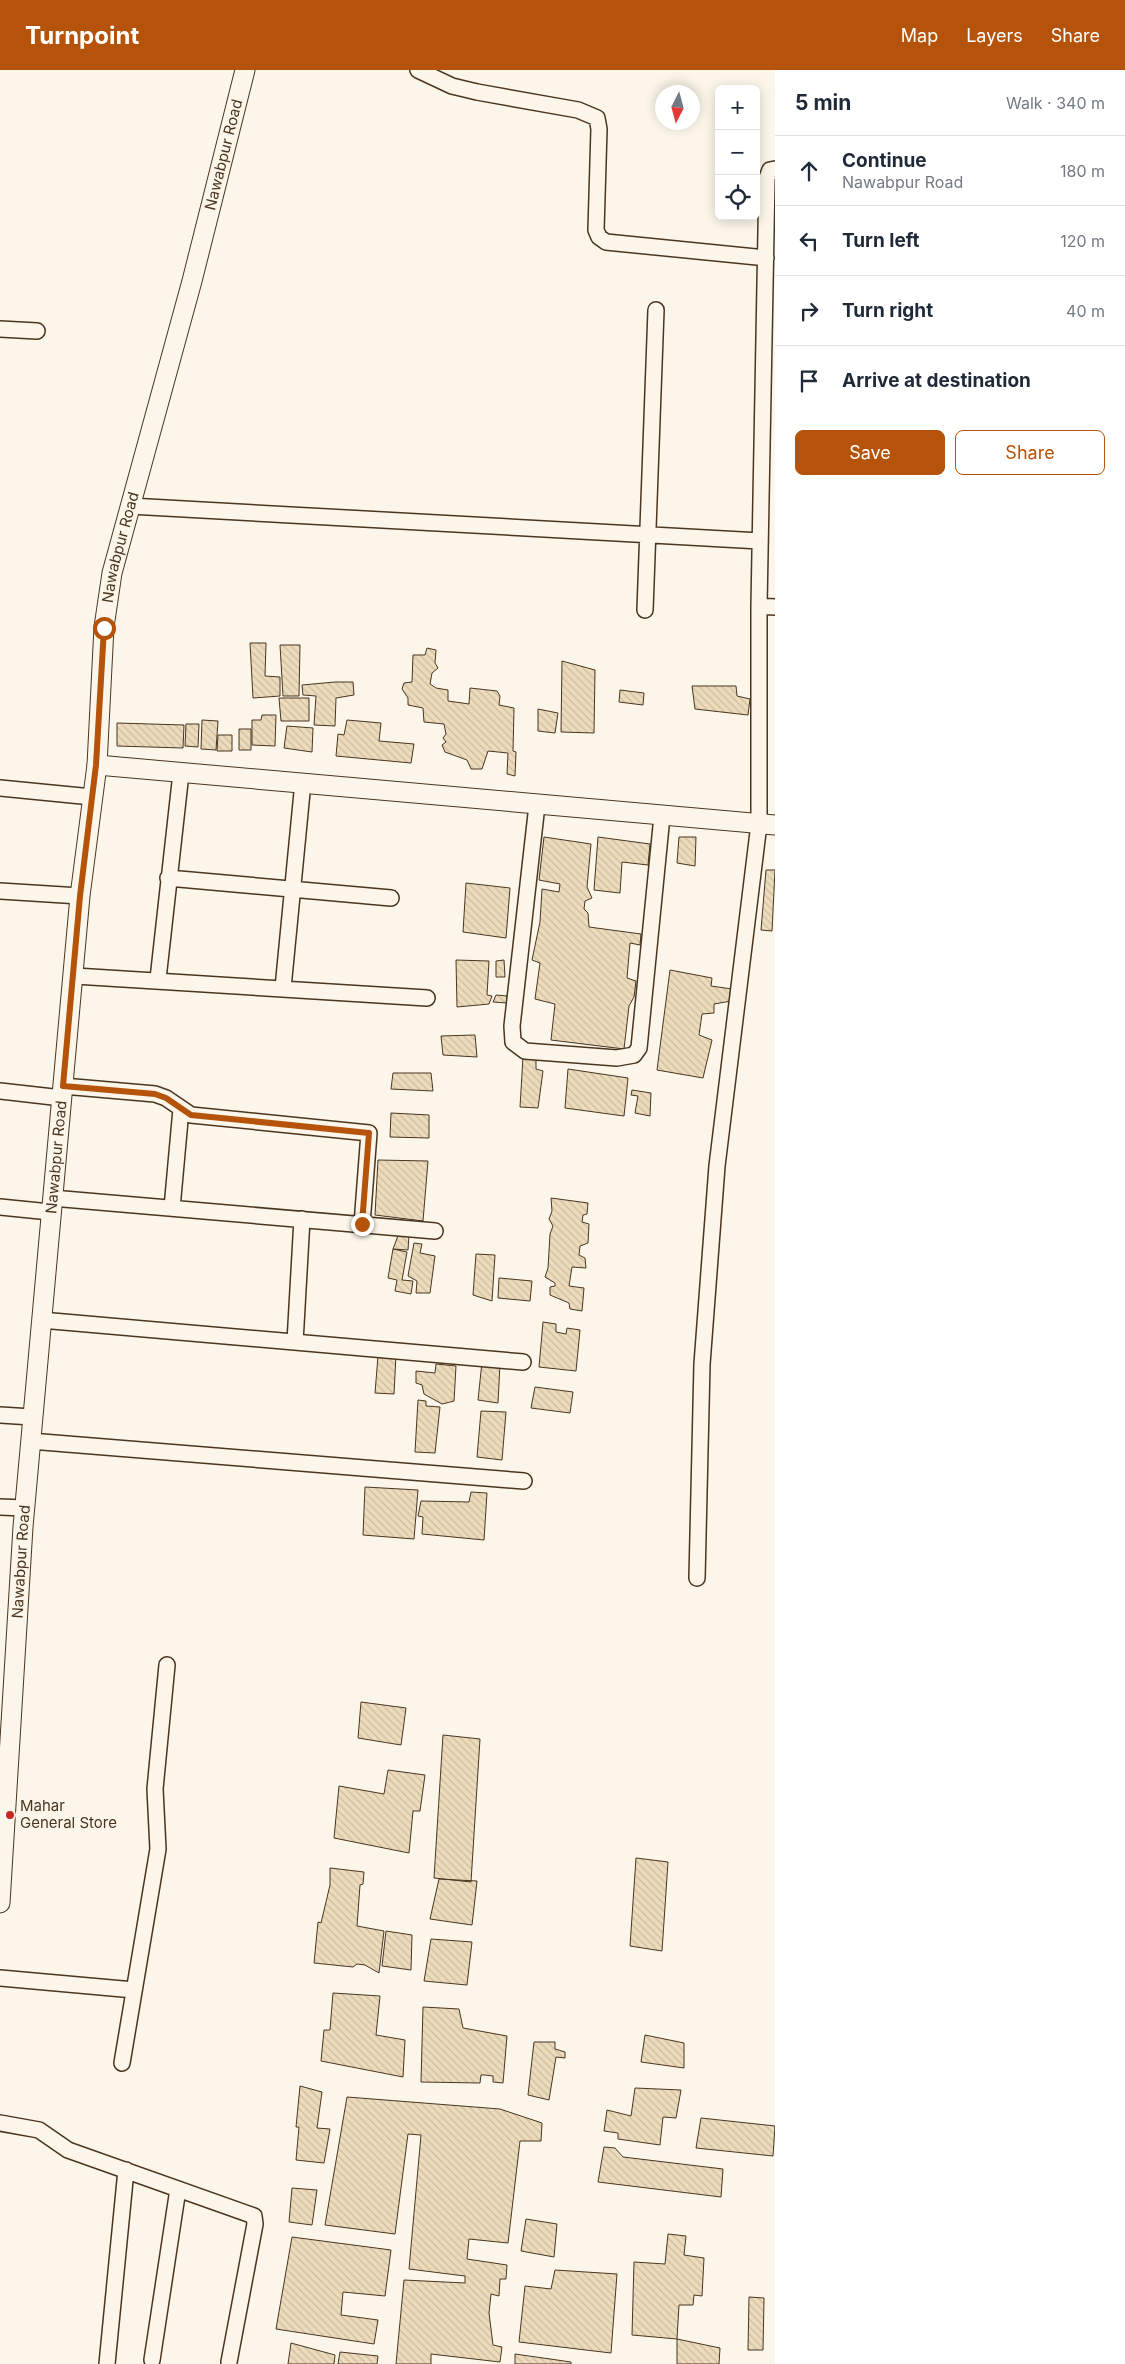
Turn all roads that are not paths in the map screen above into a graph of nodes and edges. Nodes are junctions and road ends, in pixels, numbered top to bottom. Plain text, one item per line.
1 (245, 70) edge
2 (418, 70) edge
3 (775, 169) edge
4 (766, 258) junction
5 (770, 275) edge
6 (656, 310) dead end
7 (0, 330) edge
8 (37, 331) dead end
9 (768, 459) edge
10 (130, 506) junction
11 (648, 534) junction
12 (760, 541) junction
13 (759, 606) junction
14 (775, 607) edge
15 (645, 610) dead end
16 (96, 765) junction
17 (181, 773) junction
18 (303, 782) junction
19 (0, 788) edge
20 (92, 797) junction
21 (537, 805) junction
22 (662, 816) junction
23 (767, 825) edge
24 (168, 878) junction
25 (292, 889) junction
26 (0, 891) edge
27 (80, 896) junction
28 (391, 898) dead end
29 (75, 976) junction
30 (158, 979) junction
31 (283, 988) junction
32 (427, 998) dead end
33 (0, 1091) edge
34 (62, 1092) junction
35 (181, 1109) junction
36 (51, 1205) junction
37 (0, 1207) edge
38 (172, 1208) junction
39 (302, 1219) junction
40 (362, 1224) junction
41 (435, 1231) dead end
42 (41, 1320) junction
43 (294, 1342) junction
44 (523, 1362) dead end
45 (0, 1415) edge
46 (32, 1417) junction
47 (30, 1441) junction
48 (524, 1481) dead end
49 (0, 1507) edge
50 (24, 1508) junction
51 (697, 1578) dead end
52 (167, 1665) dead end
53 (2, 1817) edge
54 (0, 1903) edge
55 (0, 1978) edge
56 (134, 1990) junction
57 (122, 2064) dead end
58 (0, 2123) edge
59 (126, 2170) junction
60 (178, 2189) junction
61 (152, 2360) dead end
62 (229, 2362) dead end
63 (107, 2364) edge

1 - 10 street, Nawabpur Road
2 - 4 street
3 - 4 street
4 - 5 street
5 - 9 street
6 - 11 street
7 - 8 street
9 - 12 street
10 - 11 street
10 - 16 street, Nawabpur Road
11 - 12 street
11 - 15 street
12 - 13 street
13 - 14 street
13 - 23 street
16 - 17 street
16 - 20 street, Nawabpur Road
17 - 18 street
17 - 24 street
18 - 21 street
18 - 25 street
19 - 20 street
20 - 27 street, Nawabpur Road
21 - 22 street
21 - 22 street
22 - 23 street
23 - 51 street
24 - 25 street
24 - 30 street
25 - 28 street
25 - 31 street
26 - 27 street
27 - 29 street, Nawabpur Road
29 - 30 street
29 - 34 street, Nawabpur Road
30 - 31 street
31 - 32 street
33 - 34 street
34 - 35 street
34 - 36 street, Nawabpur Road
35 - 38 street
35 - 40 street
36 - 37 street
36 - 38 street
36 - 42 street, Nawabpur Road
38 - 39 street
39 - 40 street
39 - 43 street
40 - 41 street
42 - 43 street
42 - 46 street, Nawabpur Road
43 - 44 street
45 - 46 street
46 - 47 street, Nawabpur Road
47 - 48 street
47 - 50 street, Nawabpur Road
49 - 50 street
50 - 53 street, Nawabpur Road
52 - 56 street
53 - 54 street, Nawabpur Road
55 - 56 street
56 - 57 street
58 - 59 street
59 - 60 street
59 - 63 street
60 - 61 street
60 - 62 street

